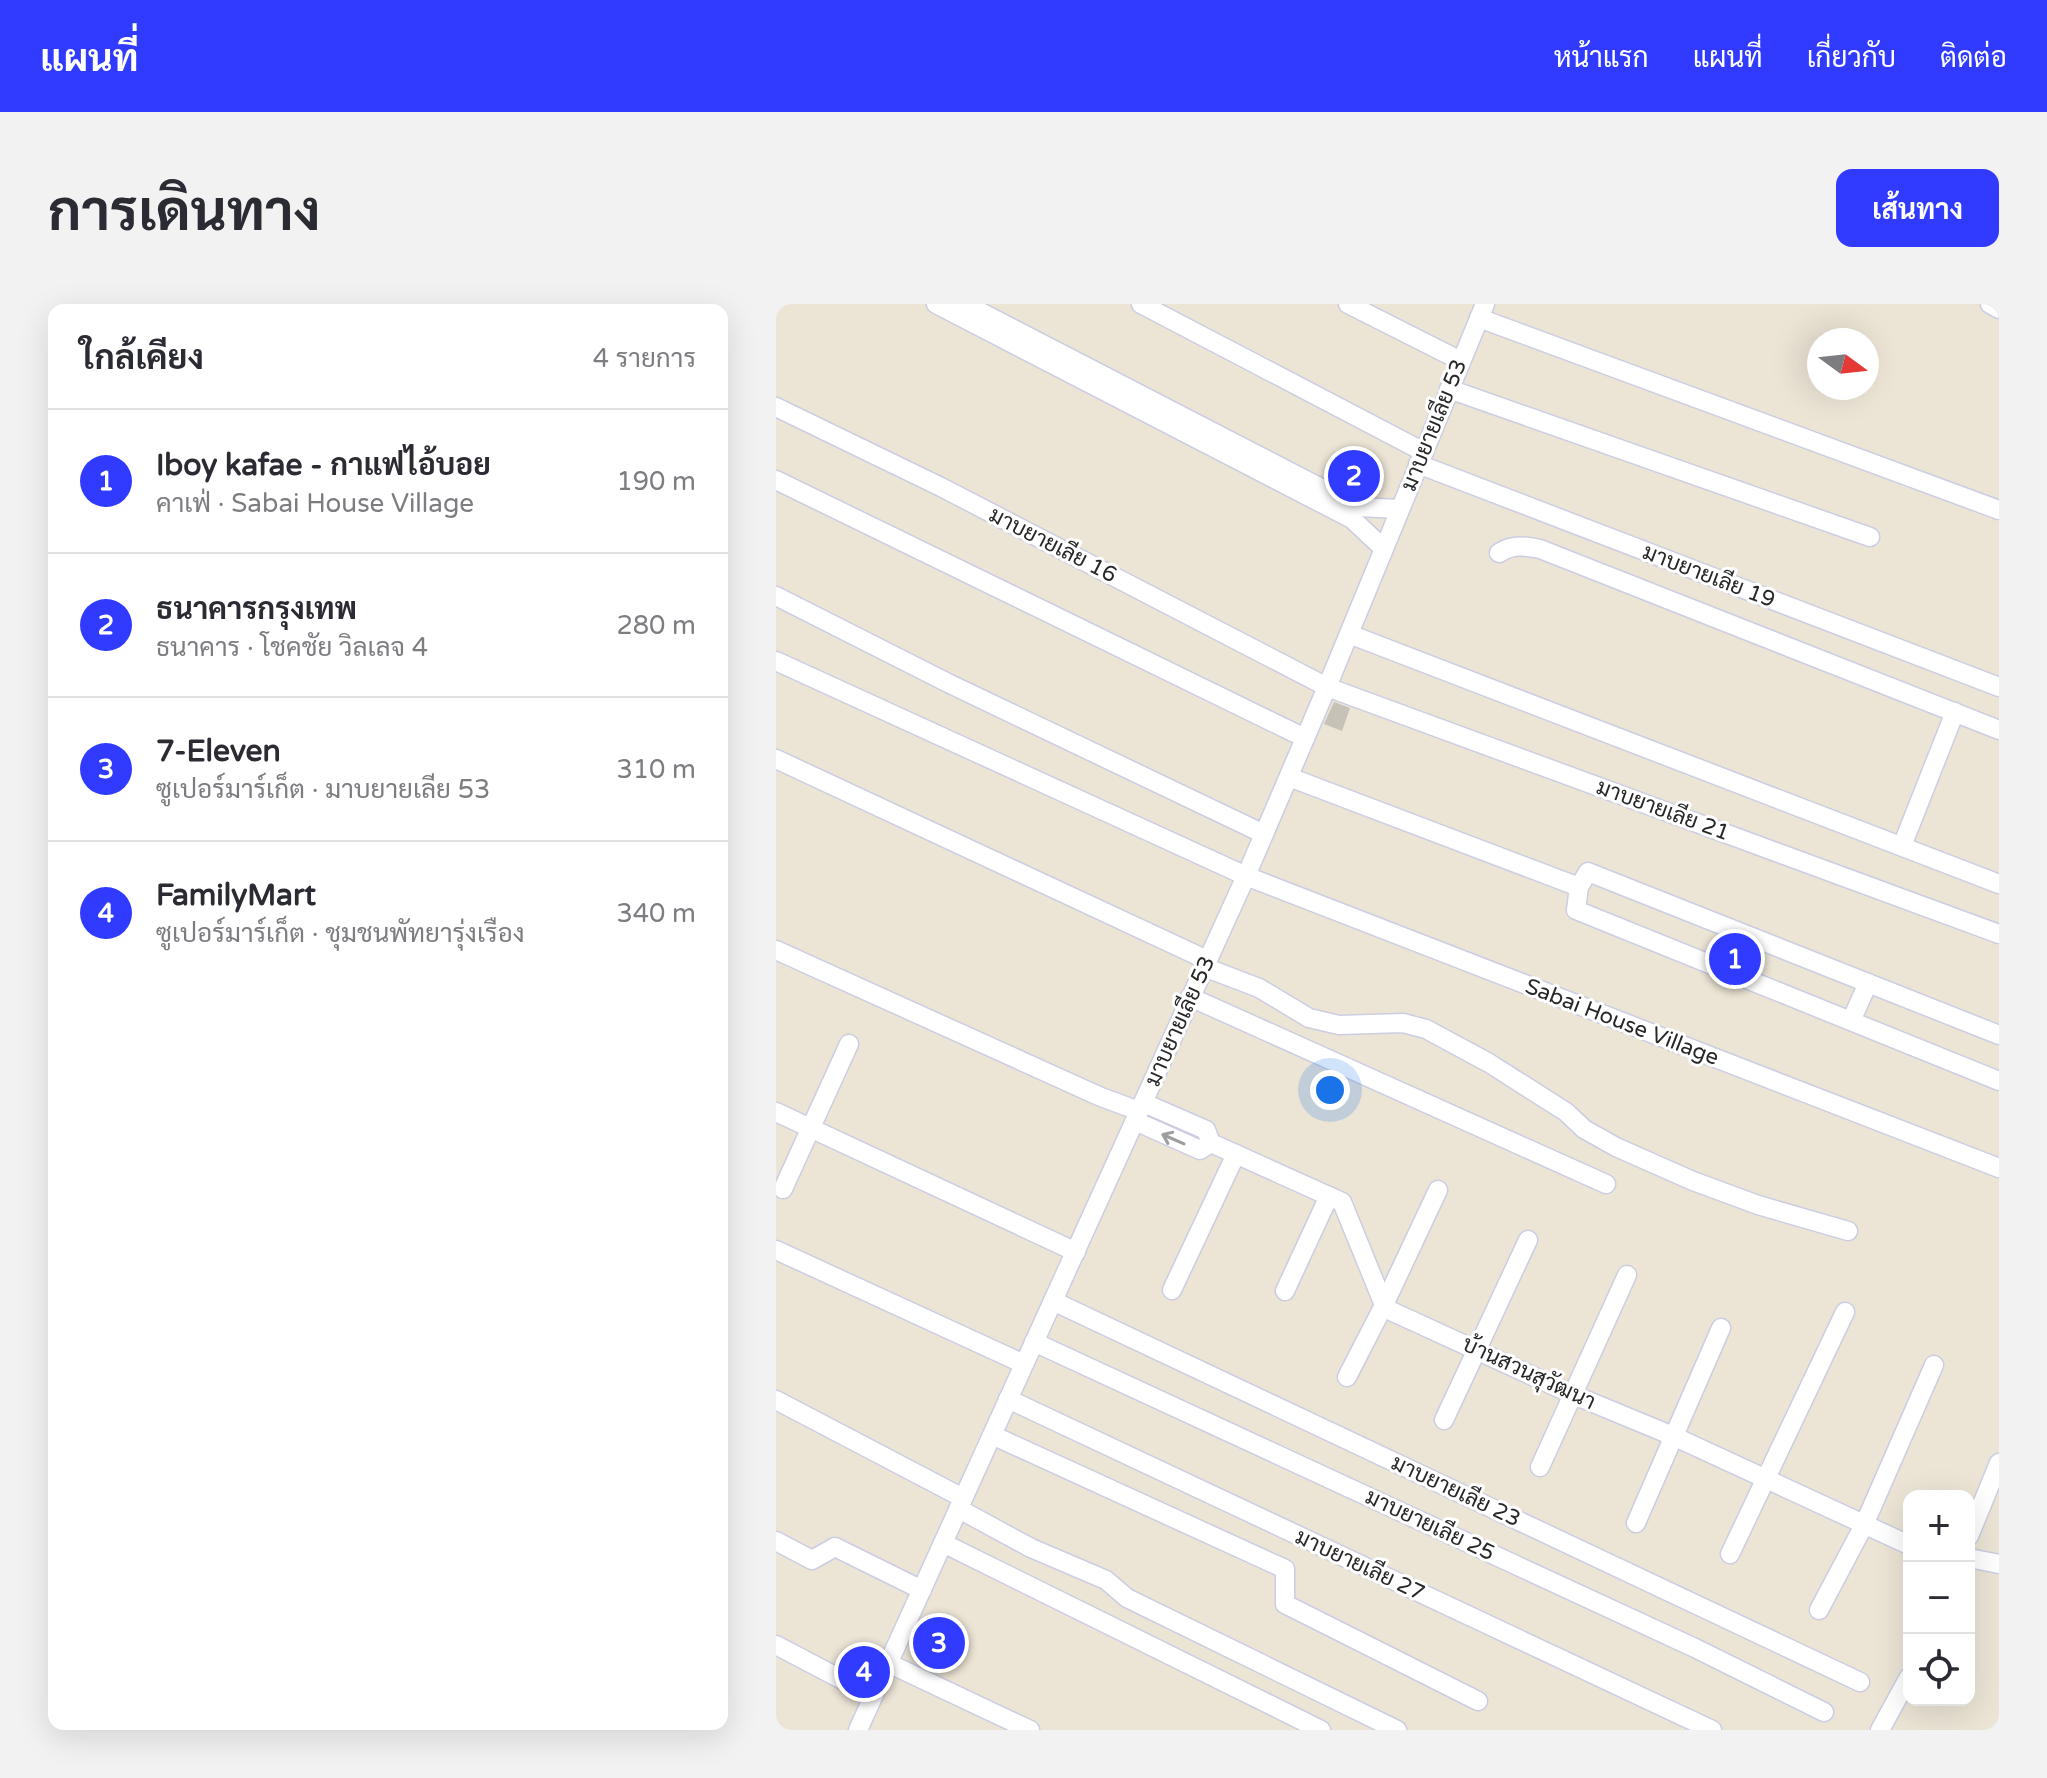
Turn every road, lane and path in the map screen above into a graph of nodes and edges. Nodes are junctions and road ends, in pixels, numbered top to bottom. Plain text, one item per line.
1 (936, 304) edge
2 (965, 304) edge
3 (1141, 304) edge
4 (1348, 304) edge
5 (1990, 304) edge
6 (1999, 309) edge
7 (1482, 311) edge
8 (1006, 332) junction
9 (1461, 361) junction
10 (1449, 389) junction
11 (776, 407) edge
12 (1176, 421) junction
13 (1421, 458) junction
14 (776, 480) edge
15 (1399, 509) junction
16 (1999, 510) edge
17 (1870, 537) dead end
18 (1383, 548) junction
19 (1499, 553) dead end
20 (776, 596) edge
21 (1349, 634) junction
22 (776, 661) edge
23 (1327, 687) junction
24 (1999, 687) edge
25 (1955, 712) junction
26 (1999, 730) edge
27 (1305, 738) junction
28 (776, 759) edge
29 (1289, 777) junction
30 (1264, 834) junction
31 (1902, 846) junction
32 (1246, 876) junction
33 (1999, 884) edge
34 (1579, 887) junction
35 (1999, 934) edge
36 (776, 950) edge
37 (1206, 963) junction
38 (1868, 983) junction
39 (1190, 997) junction
40 (1851, 1021) junction
41 (1999, 1035) edge
42 (849, 1044) dead end
43 (1999, 1081) edge
44 (776, 1112) edge
45 (1139, 1112) junction
46 (810, 1128) junction
47 (1236, 1154) junction
48 (1999, 1168) edge
49 (1606, 1184) dead end
50 (783, 1189) dead end
51 (1438, 1190) dead end
52 (1329, 1196) junction
53 (1848, 1231) dead end
54 (1528, 1240) dead end
55 (776, 1250) edge
56 (1076, 1252) junction
57 (1627, 1275) dead end
58 (1172, 1290) dead end
59 (1285, 1291) dead end
60 (1053, 1301) junction
61 (1384, 1305) junction
62 (1845, 1312) dead end
63 (1721, 1328) dead end
64 (1034, 1342) junction
65 (1477, 1349) junction
66 (1024, 1364) junction
67 (1934, 1365) dead end
68 (1347, 1377) dead end
69 (1574, 1395) junction
70 (1008, 1399) junction
71 (776, 1400) edge
72 (1444, 1420) dead end
73 (992, 1435) junction
74 (1673, 1436) junction
75 (1999, 1463) edge
76 (1540, 1467) dead end
77 (1766, 1479) junction
78 (961, 1503) junction
79 (1975, 1521) edge
80 (1636, 1523) dead end
81 (1864, 1525) junction
82 (776, 1541) edge
83 (1903, 1542) edge
84 (943, 1543) junction
85 (1730, 1554) dead end
86 (1975, 1559) edge
87 (1999, 1564) edge
88 (922, 1590) junction
89 (1819, 1610) dead end
90 (776, 1645) edge
91 (888, 1663) junction
92 (1860, 1682) dead end
93 (1903, 1688) edge
94 (873, 1696) junction
95 (1478, 1701) dead end
96 (1824, 1712) dead end
97 (858, 1730) edge
98 (1030, 1730) edge
99 (1321, 1730) edge
100 (1397, 1730) edge
101 (1712, 1730) edge
102 (1880, 1730) edge

1 - 8 street
2 - 8 street
3 - 13 street, มาบยายเลีย 19
4 - 9 street
5 - 6 street
7 - 9 street, มาบยายเลีย 53
7 - 16 street
8 - 12 street
9 - 10 street, มาบยายเลีย 53
10 - 13 street, มาบยายเลีย 53
10 - 17 street
11 - 23 street, มาบยายเลีย 16
12 - 15 street
12 - 18 street
13 - 15 street, มาบยายเลีย 53
13 - 24 street, มาบยายเลีย 19
14 - 27 street
15 - 18 street, มาบยายเลีย 53
18 - 21 street, มาบยายเลีย 53
19 - 25 street
20 - 30 street
21 - 23 street, มาบยายเลีย 53
21 - 31 street
22 - 32 street, Sabai House Village
23 - 27 street, มาบยายเลีย 53
23 - 35 street, มาบยายเลีย 21
25 - 26 street
25 - 31 street
27 - 29 street, มาบยายเลีย 53
28 - 37 street
29 - 30 street, มาบยายเลีย 53
29 - 34 street
30 - 32 street, มาบยายเลีย 53
31 - 33 street
32 - 37 street, มาบยายเลีย 53
32 - 48 street, Sabai House Village
34 - 38 street
34 - 40 street
36 - 45 street
37 - 39 street, มาบยายเลีย 53
37 - 53 street
38 - 40 street
38 - 41 street
39 - 45 street, มาบยายเลีย 53
39 - 49 street
40 - 43 street
42 - 46 street
44 - 46 street
45 - 47 street
45 - 56 street, มาบยายเลีย 53
46 - 50 street
46 - 56 street
47 - 52 street
47 - 58 street
51 - 61 street
52 - 59 street
52 - 61 street
54 - 65 street
55 - 66 street
56 - 60 street, มาบยายเลีย 53
57 - 69 street
60 - 64 street, มาบยายเลีย 53
60 - 92 street, มาบยายเลีย 23
61 - 65 street, บ้านสวนสุวัฒนา
61 - 68 street
62 - 77 street
63 - 74 street
64 - 66 street, มาบยายเลีย 53
64 - 96 street, มาบยายเลีย 25
65 - 69 street, บ้านสวนสุวัฒนา
65 - 72 street
66 - 70 street, มาบยายเลีย 53
67 - 81 street
69 - 74 street, บ้านสวนสุวัฒนา
69 - 76 street
70 - 73 street, มาบยายเลีย 53
70 - 101 street, มาบยายเลีย 27
71 - 78 street
73 - 78 street, มาบยายเลีย 53
73 - 95 street
74 - 77 street, บ้านสวนสุวัฒนา
74 - 80 street
75 - 79 street
77 - 81 street, บ้านสวนสุวัฒนา
77 - 85 street
78 - 84 street, มาบยายเลีย 53
78 - 100 street
81 - 83 street, บ้านสวนสุวัฒนา
81 - 89 street
82 - 88 street
84 - 88 street, มาบยายเลีย 53
84 - 99 street
86 - 87 street
88 - 91 street, มาบยายเลีย 53
90 - 94 street
91 - 94 street, มาบยายเลีย 53
91 - 98 street
93 - 102 street
94 - 97 street, มาบยายเลีย 53

